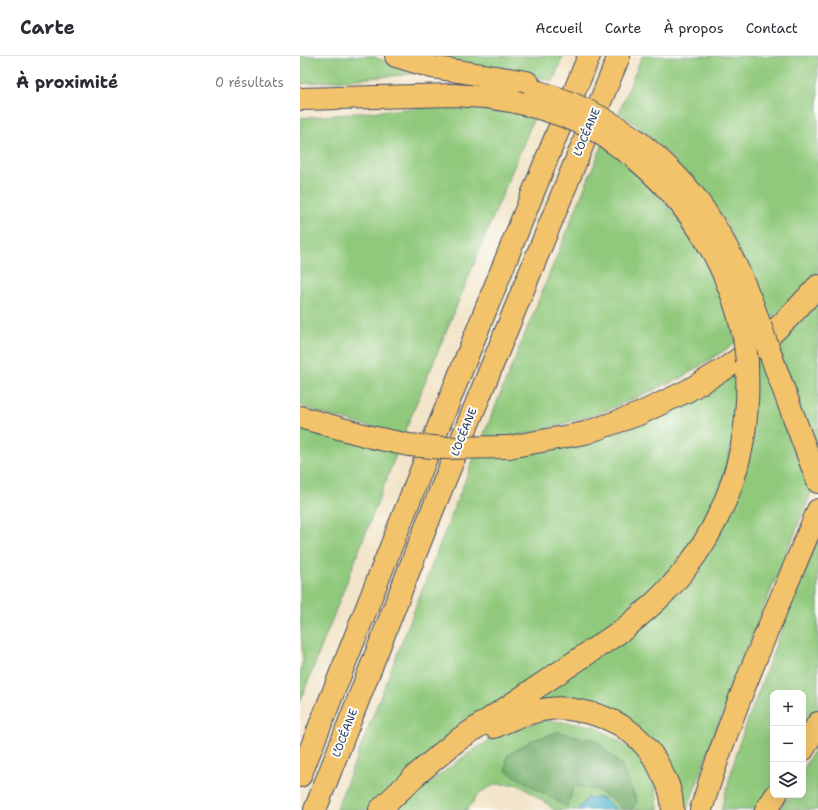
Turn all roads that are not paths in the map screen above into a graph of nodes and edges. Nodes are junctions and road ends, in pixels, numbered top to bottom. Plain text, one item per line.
1 (396, 56) edge
2 (576, 56) edge
3 (589, 56) edge
4 (619, 56) edge
5 (525, 91) junction
6 (300, 99) edge
7 (549, 153) junction
8 (818, 286) edge
9 (752, 331) junction
10 (300, 417) edge
11 (818, 482) edge
12 (818, 510) edge
13 (757, 657) junction
14 (818, 723) edge
15 (806, 745) edge
16 (416, 775) junction
17 (300, 776) edge
18 (774, 798) edge
19 (315, 810) edge
20 (380, 810) edge
21 (673, 810) edge
22 (701, 810) edge
23 (708, 810) edge
24 (766, 810) edge

1 - 5 highway
2 - 7 highway
3 - 7 highway
4 - 19 highway, L’OCÉANE
5 - 6 highway
5 - 9 highway, bridge
7 - 17 highway
8 - 10 highway, bridge
9 - 11 highway, bridge
9 - 16 highway, bridge
12 - 13 highway
13 - 22 highway
13 - 23 highway
14 - 15 highway
16 - 20 highway
16 - 21 highway
18 - 24 highway

